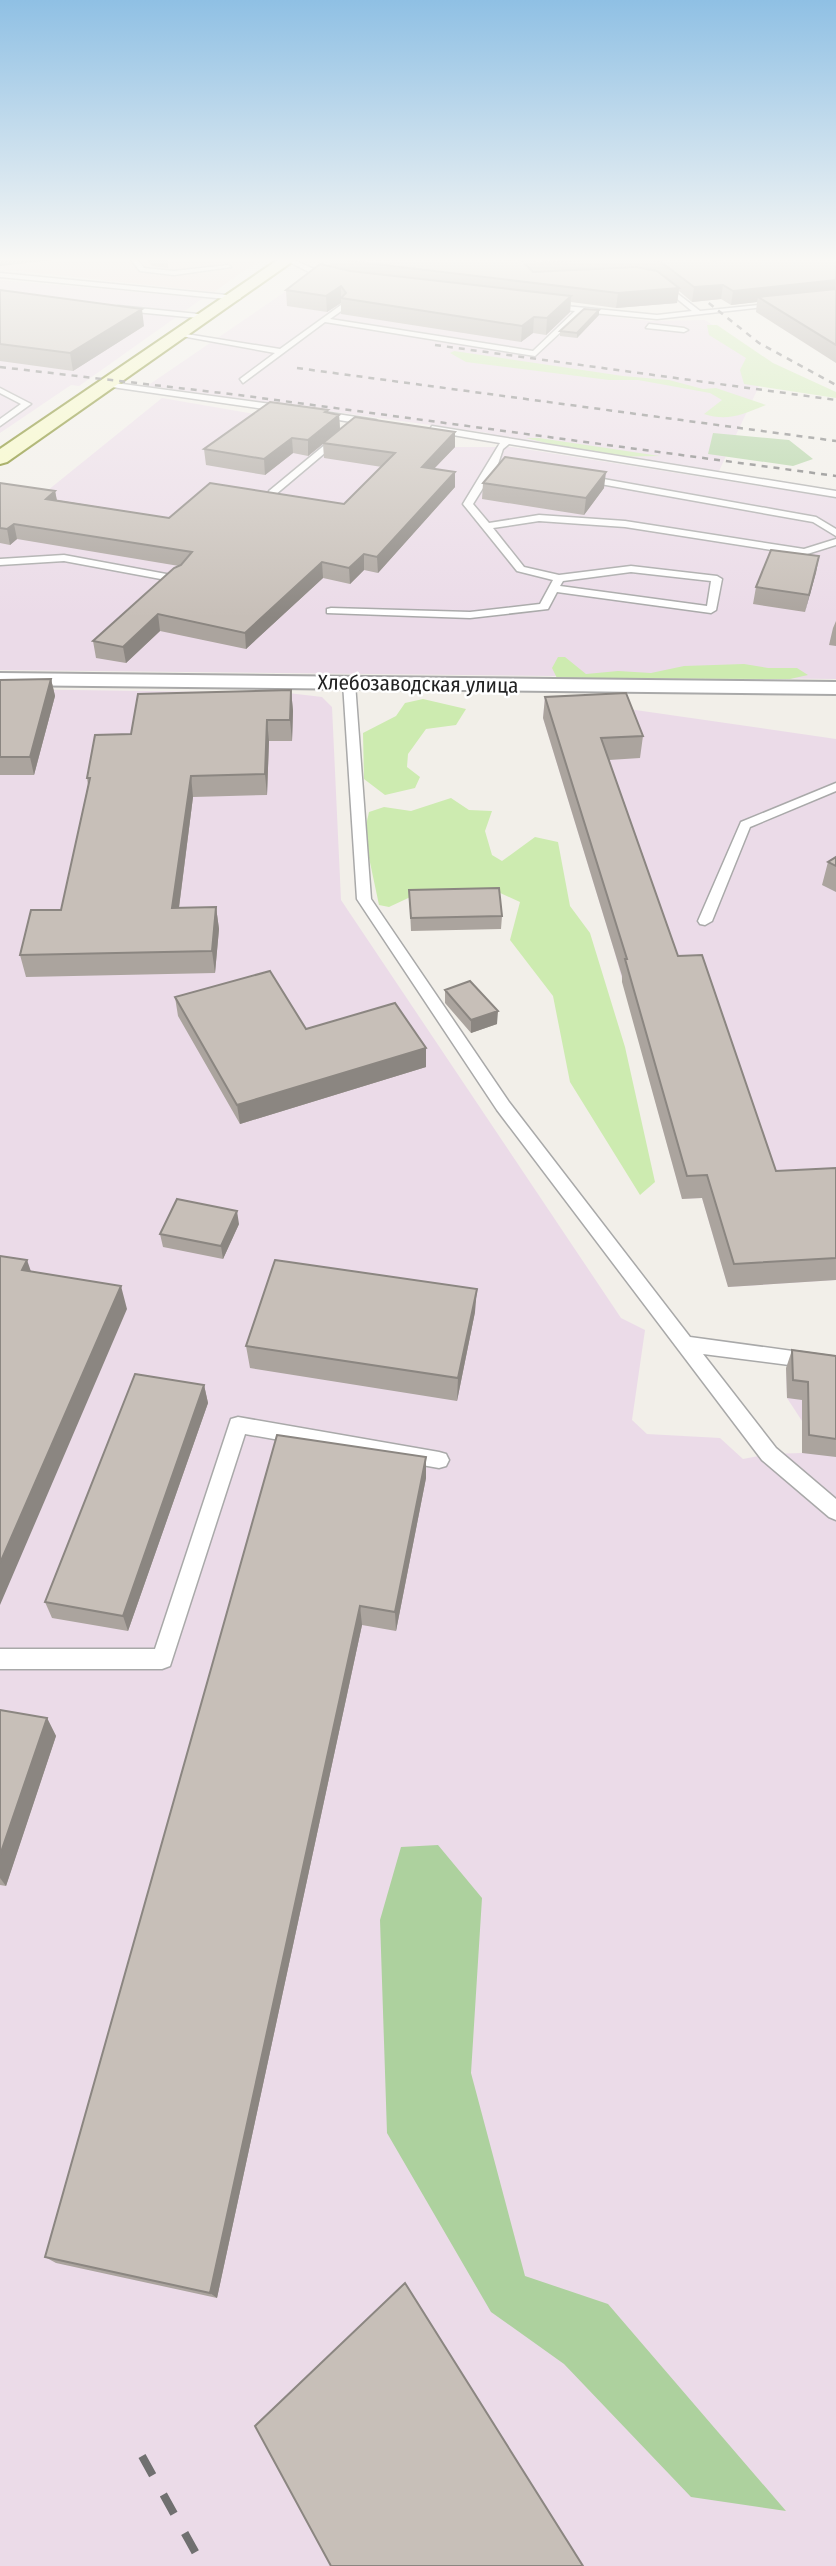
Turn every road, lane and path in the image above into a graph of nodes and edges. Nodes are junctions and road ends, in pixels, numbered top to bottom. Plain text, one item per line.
1 (116, 379) edge
2 (246, 379) edge
3 (243, 381) dead end
4 (108, 384) junction
5 (1, 391) edge
6 (294, 411) edge
7 (307, 412) edge
8 (360, 421) junction
9 (0, 423) edge
10 (388, 424) edge
11 (415, 427) edge
12 (506, 443) junction
13 (0, 458) edge
14 (494, 464) junction
15 (508, 466) edge
16 (574, 477) edge
17 (272, 492) edge
18 (836, 494) edge
19 (488, 526) junction
20 (836, 533) edge
21 (836, 542) edge
22 (0, 562) edge
23 (559, 578) junction
24 (177, 579) edge
25 (553, 589) junction
26 (331, 611) dead end
27 (0, 680) edge
28 (349, 683) junction
29 (836, 688) edge
30 (836, 786) edge
31 (705, 921) dead end
32 (685, 1344) junction
33 (836, 1364) edge
34 (439, 1460) dead end
35 (836, 1511) edge
36 (0, 1659) edge

1 - 4 main road
2 - 3 lane
4 - 6 lane
4 - 13 main road
5 - 9 lane
7 - 8 lane
8 - 10 lane
8 - 17 lane
11 - 12 lane
12 - 14 lane
12 - 18 lane
14 - 15 lane
14 - 19 lane
16 - 20 lane
19 - 21 lane
19 - 23 lane
22 - 24 lane
23 - 25 lane
23 - 25 lane
25 - 26 lane
27 - 28 street, Хлебозаводская улица
28 - 29 street, Хлебозаводская улица
28 - 32 lane
30 - 31 lane
32 - 33 lane
32 - 35 lane
34 - 36 lane

